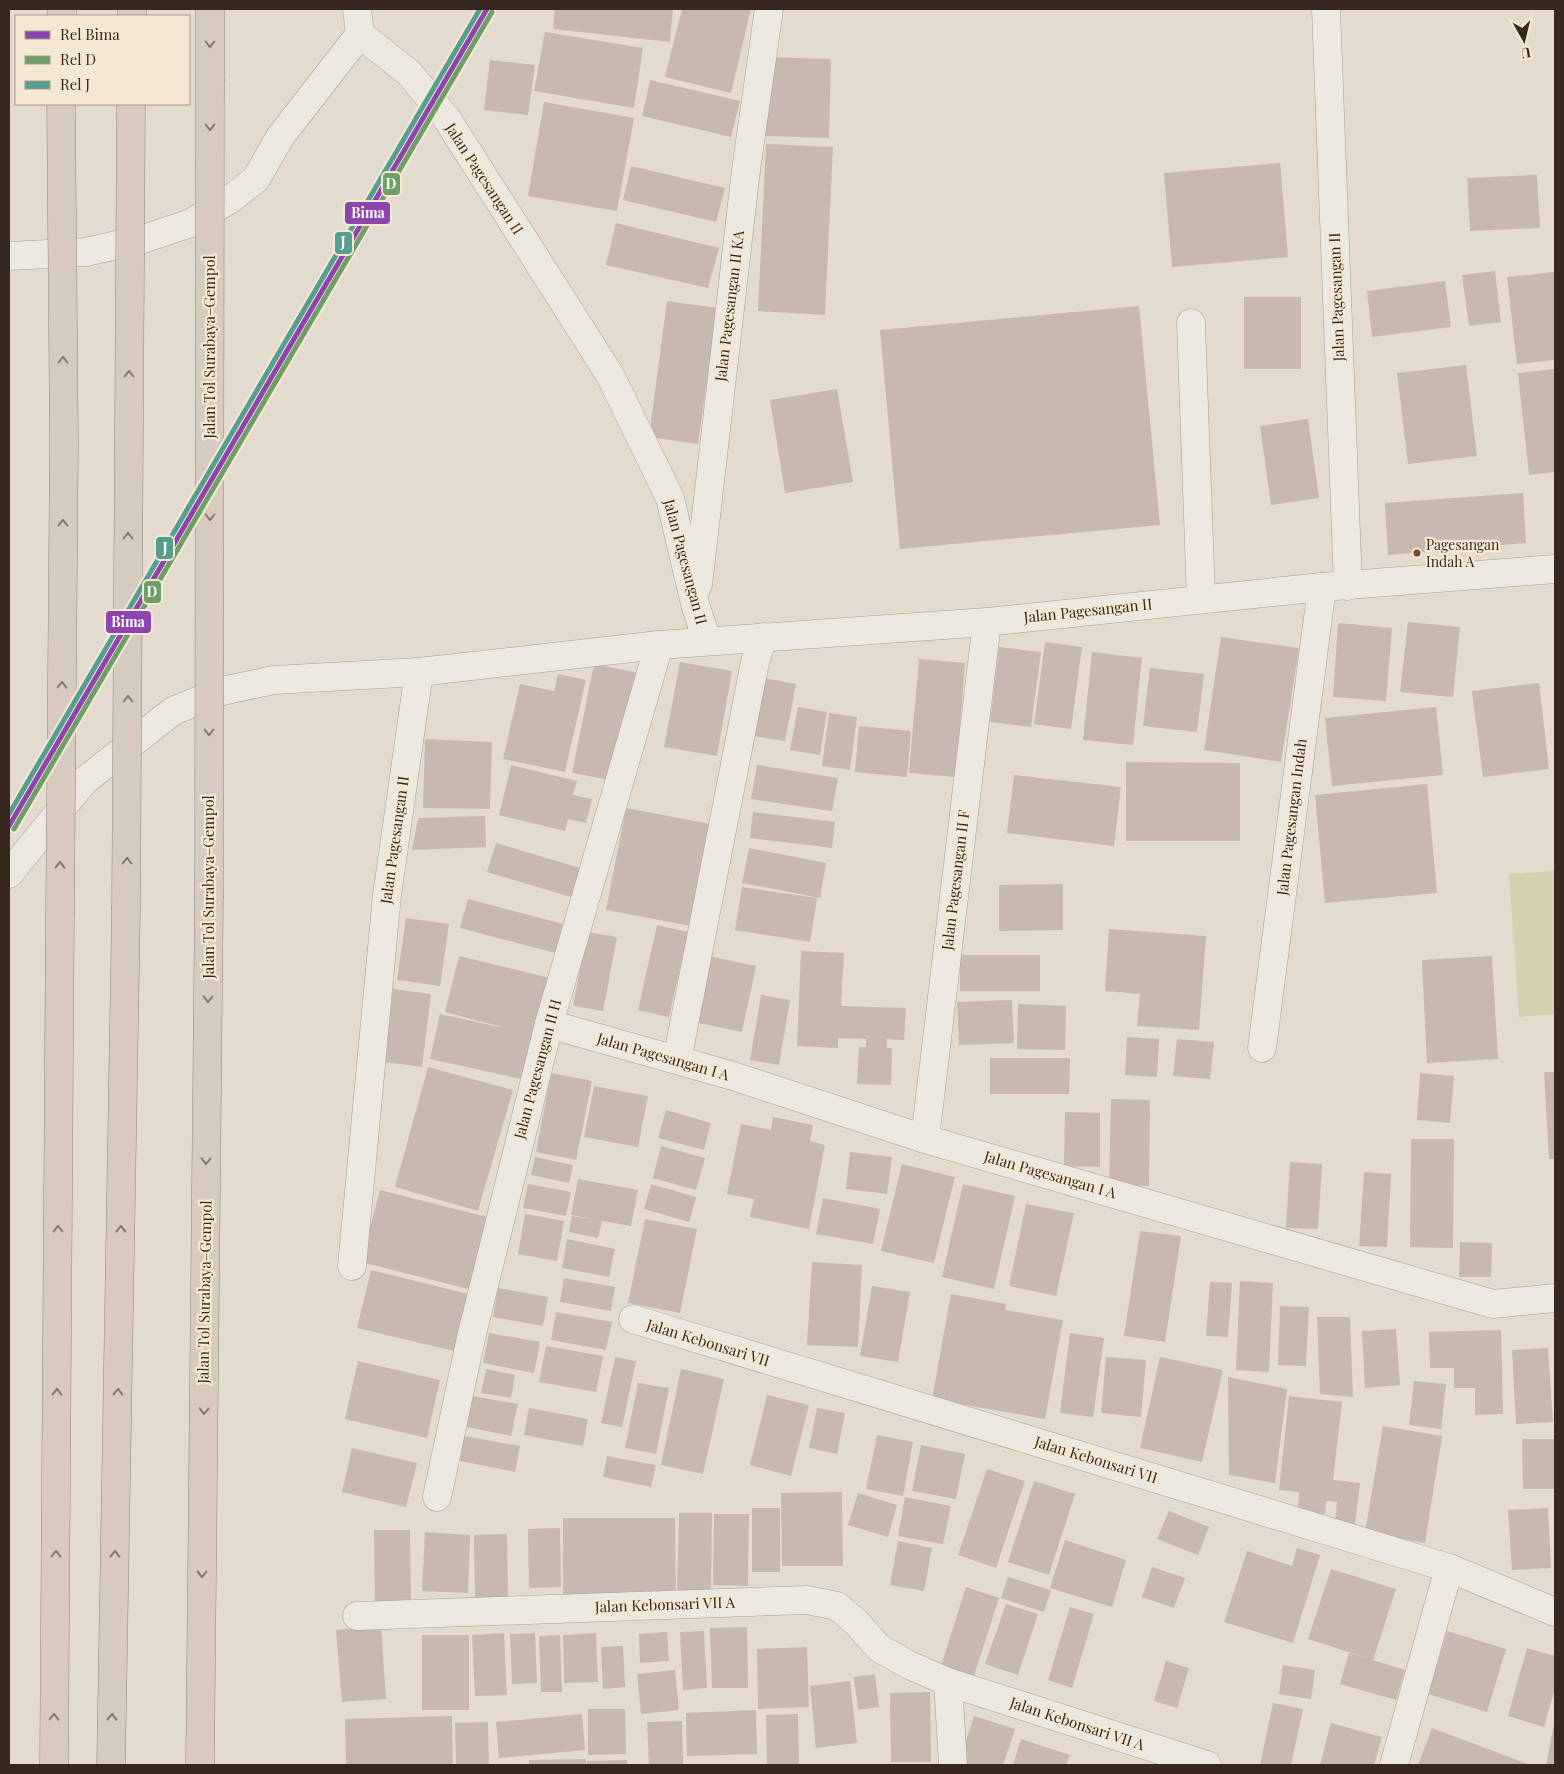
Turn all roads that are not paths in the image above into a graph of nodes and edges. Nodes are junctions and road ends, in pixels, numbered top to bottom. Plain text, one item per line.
1 (210, 9) edge
2 (769, 9) edge
3 (1326, 9) edge
4 (359, 21) edge
5 (61, 105) edge
6 (131, 105) edge
7 (9, 256) edge
8 (1191, 323) dead end
9 (1555, 569) edge
10 (1335, 586) junction
11 (1201, 599) junction
12 (696, 604) junction
13 (987, 622) junction
14 (763, 638) junction
15 (707, 641) junction
16 (659, 645) junction
17 (419, 672) junction
18 (9, 874) edge
19 (548, 1024) junction
20 (1262, 1048) dead end
21 (676, 1060) junction
22 (925, 1139) junction
23 (352, 1266) dead end
24 (1555, 1298) edge
25 (632, 1320) dead end
26 (437, 1497) dead end
27 (1449, 1568) junction
28 (1555, 1612) edge
29 (356, 1616) dead end
30 (948, 1682) junction
31 (54, 1765) edge
32 (111, 1765) edge
33 (200, 1765) edge
34 (953, 1765) edge
35 (1207, 1765) edge
36 (1394, 1765) edge

1 -> 33 highway, Jalan Tol Surabaya–Gempol, bridge
2 - 12 street, Jalan Pagesangan II KA
3 - 10 street, Jalan Pagesangan II
4 - 7 street, Jalan Pagesangan II
4 - 12 street, Jalan Pagesangan II
31 -> 5 highway, bridge
32 -> 6 highway, bridge
8 - 11 street
9 - 10 street, Jalan Pagesangan II
10 - 11 street, Jalan Pagesangan II
10 - 20 street, Jalan Pagesangan Indah
11 - 13 street, Jalan Pagesangan II
12 - 15 street, Jalan Pagesangan II
13 - 14 street, Jalan Pagesangan II
13 - 22 street, Jalan Pagesangan II F
14 - 15 street, Jalan Pagesangan II
14 - 21 street
15 - 16 street, Jalan Pagesangan II
16 - 17 street, Jalan Pagesangan II
16 - 19 street, Jalan Pagesangan II H
17 - 18 street
17 - 23 street, Jalan Pagesangan II
19 - 21 street, Jalan Pagesangan I A
19 - 26 street, Jalan Pagesangan II H
21 - 22 street, Jalan Pagesangan I A
22 - 24 street, Jalan Pagesangan I A
25 - 27 street, Jalan Kebonsari VII
27 - 28 street, Jalan Kebonsari VII
27 - 36 street
29 - 30 street, Jalan Kebonsari VII A
30 - 34 street
30 - 35 street, Jalan Kebonsari VII A

